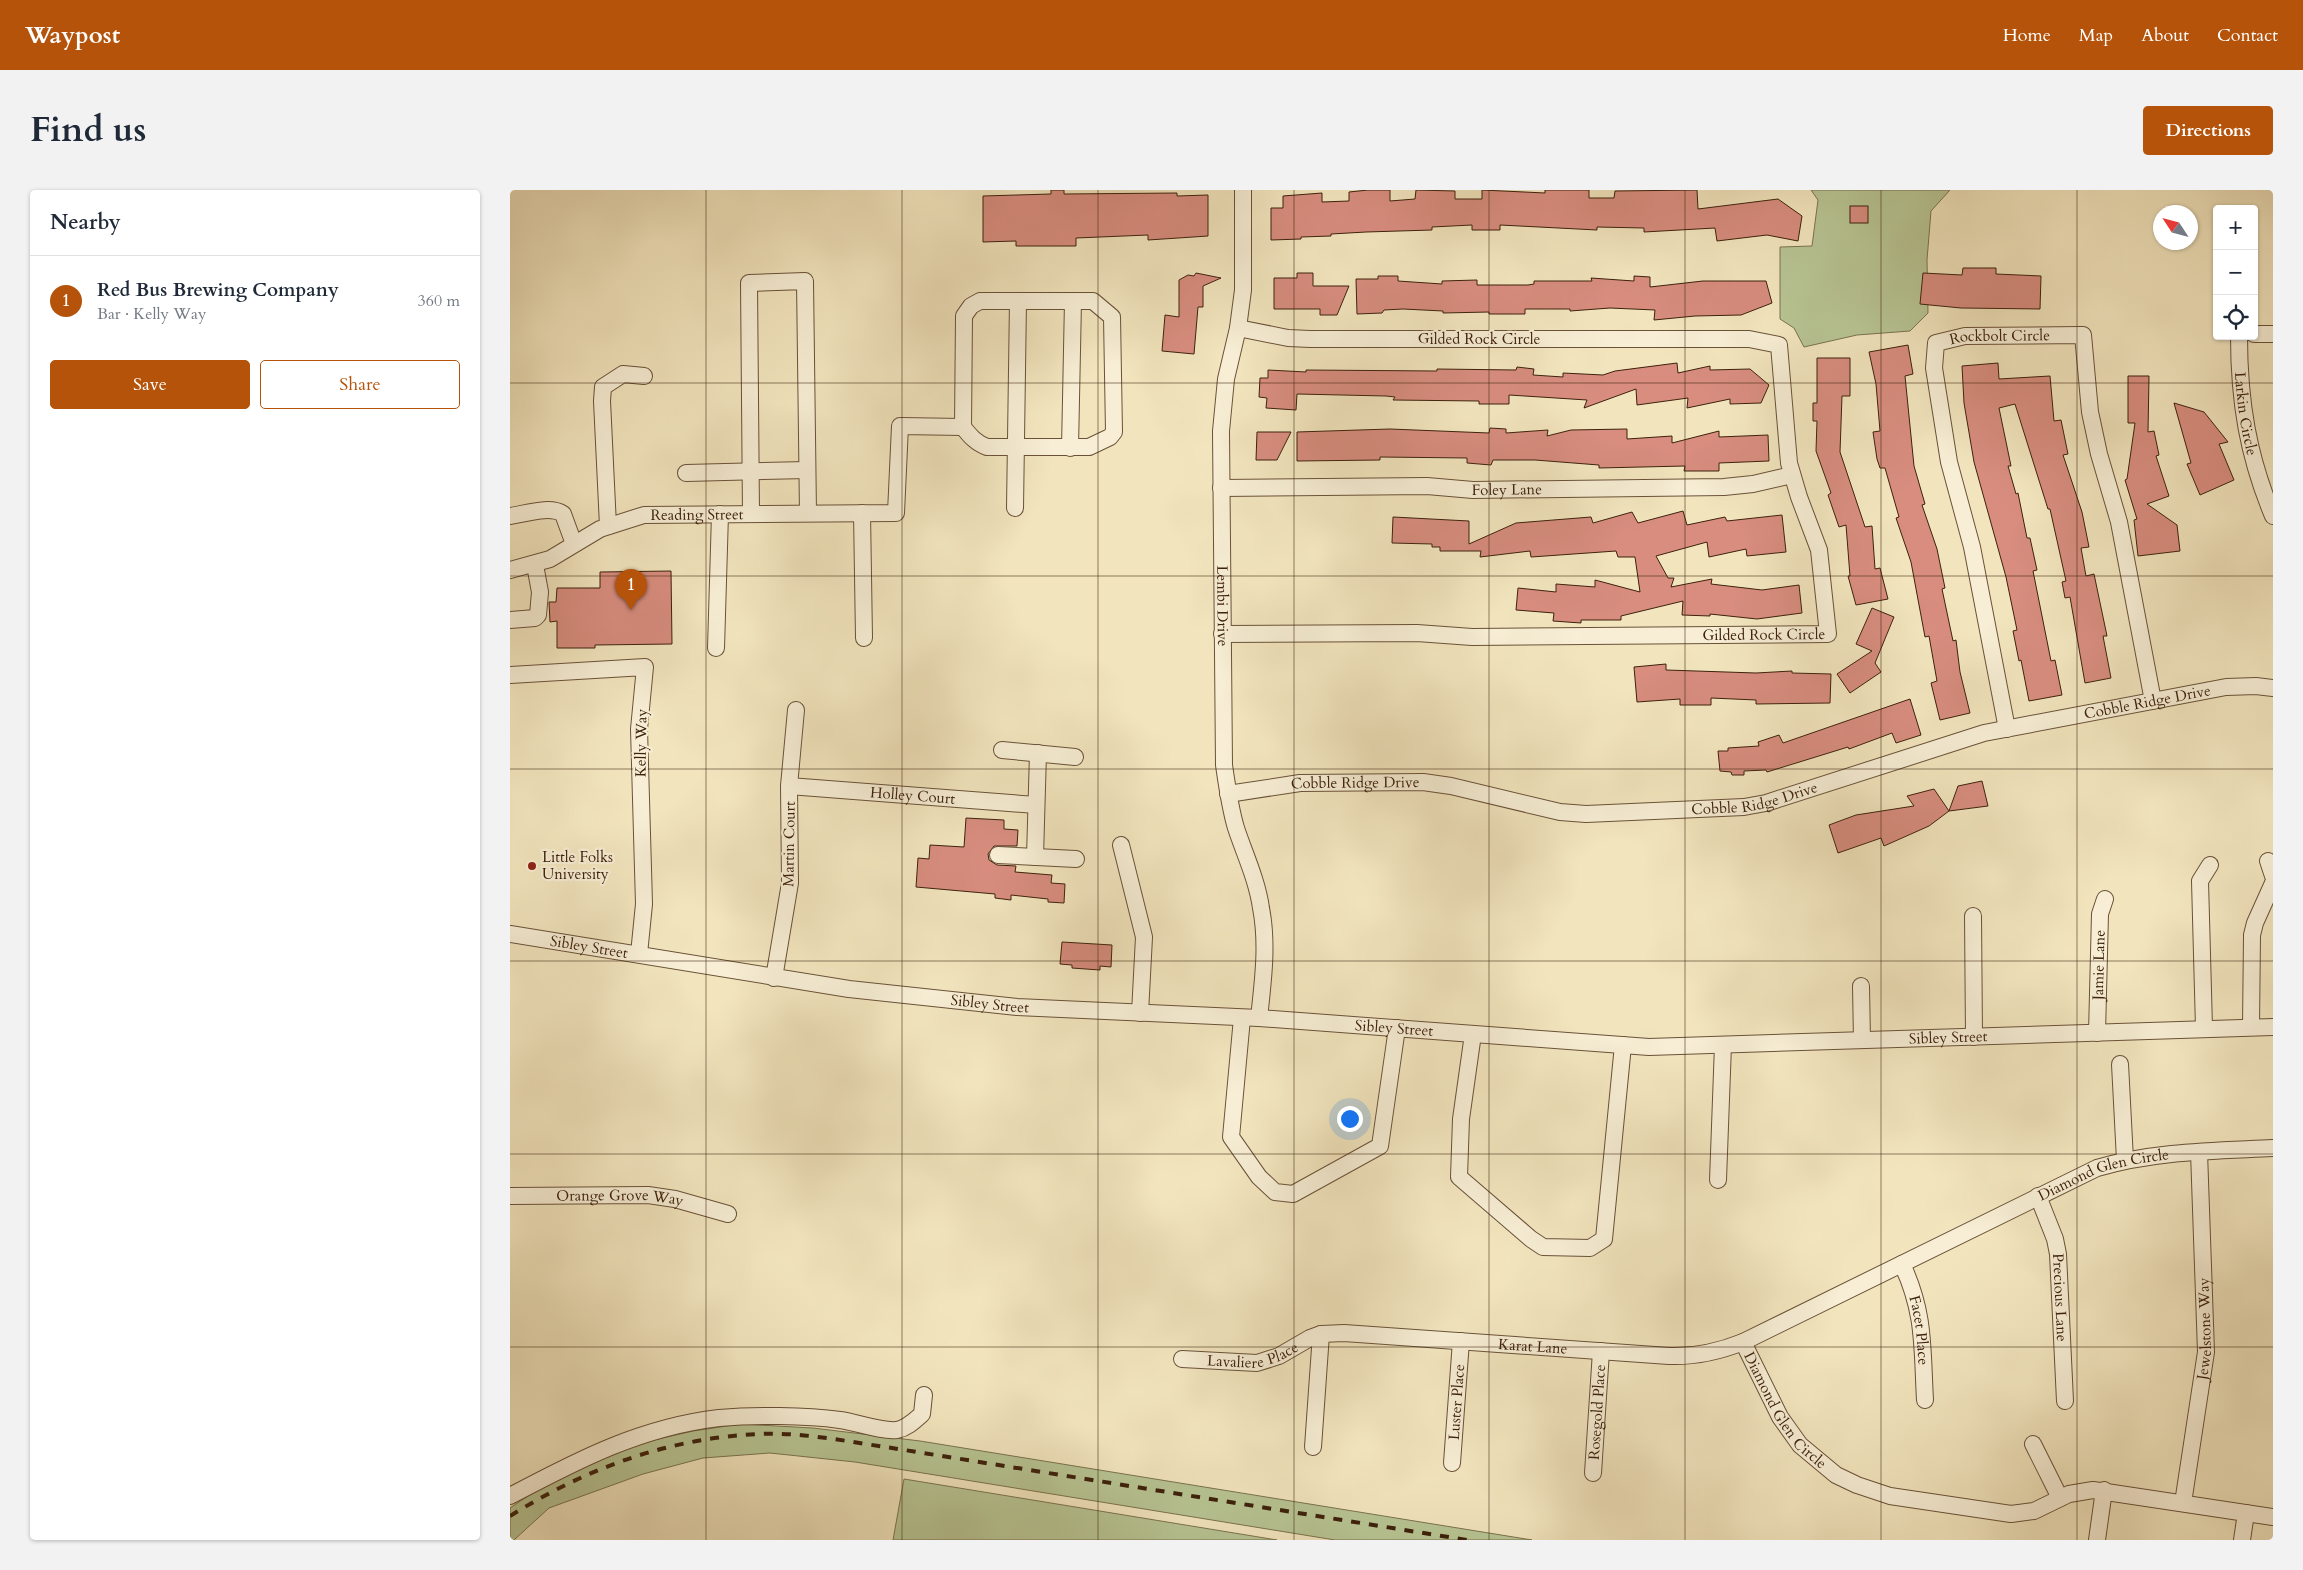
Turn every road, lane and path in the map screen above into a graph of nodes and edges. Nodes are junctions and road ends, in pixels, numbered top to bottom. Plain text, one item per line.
1 (1243, 190) edge
2 (1018, 301) junction
3 (1073, 301) junction
4 (1238, 328) junction
5 (2258, 334) edge
6 (2273, 334) edge
7 (2239, 340) edge
8 (644, 376) dead end
9 (963, 427) junction
10 (1014, 446) junction
11 (1070, 448) junction
12 (807, 470) junction
13 (751, 472) junction
14 (686, 473) dead end
15 (1792, 475) junction
16 (1221, 488) junction
17 (1015, 508) dead end
18 (808, 513) junction
19 (862, 513) junction
20 (720, 514) junction
21 (751, 514) junction
22 (510, 516) edge
23 (2273, 516) edge
24 (608, 526) junction
25 (574, 544) junction
26 (535, 565) junction
27 (510, 570) edge
28 (510, 620) edge
29 (1222, 634) junction
30 (864, 638) dead end
31 (716, 648) dead end
32 (510, 675) edge
33 (2273, 688) edge
34 (2152, 701) junction
35 (796, 710) dead end
36 (2007, 729) junction
37 (1002, 750) dead end
38 (1038, 753) junction
39 (1075, 757) dead end
40 (789, 786) junction
41 (1228, 794) junction
42 (1036, 805) junction
43 (1121, 845) dead end
44 (998, 855) dead end
45 (1035, 857) junction
46 (1076, 859) dead end
47 (2210, 865) dead end
48 (2273, 883) edge
49 (2105, 899) dead end
50 (1973, 916) dead end
51 (510, 934) edge
52 (639, 954) junction
53 (774, 978) junction
54 (1861, 986) dead end
55 (1140, 1013) junction
56 (1251, 1018) junction
57 (2251, 1027) junction
58 (2273, 1027) edge
59 (1397, 1028) junction
60 (2204, 1028) junction
61 (2097, 1033) junction
62 (1473, 1034) junction
63 (1974, 1037) junction
64 (1862, 1040) junction
65 (1623, 1045) junction
66 (1723, 1045) junction
67 (2120, 1064) dead end
68 (2273, 1148) edge
69 (2198, 1152) junction
70 (2125, 1160) junction
71 (1718, 1180) dead end
72 (510, 1196) edge
73 (2038, 1196) junction
74 (728, 1214) dead end
75 (1902, 1264) junction
76 (1321, 1334) junction
77 (1461, 1341) junction
78 (1742, 1342) junction
79 (1601, 1351) junction
80 (1182, 1359) dead end
81 (924, 1395) dead end
82 (1925, 1400) dead end
83 (2065, 1401) dead end
84 (2034, 1444) dead end
85 (1313, 1447) dead end
86 (1452, 1463) dead end
87 (1593, 1473) dead end
88 (2104, 1490) junction
89 (510, 1496) edge
90 (2060, 1498) junction
91 (2184, 1503) junction
92 (2246, 1513) junction
93 (2273, 1517) edge
94 (2097, 1540) edge
95 (2242, 1540) edge

1 - 4 street, Lembi Drive
2 - 3 street
2 - 9 street
2 - 10 street
3 - 11 street
3 - 11 street
4 - 15 street, Gilded Rock Circle
4 - 16 street, Lembi Drive
5 - 6 street
7 - 23 street, Larkin Circle
8 - 24 street
9 - 10 street
9 - 19 street, Reading Street
10 - 11 street
10 - 17 street
12 - 13 street
12 - 13 street
12 - 18 street
13 - 14 street
13 - 21 street
15 - 16 street, Foley Lane
15 - 29 street, Gilded Rock Circle
16 - 29 street, Lembi Drive
18 - 19 street, Reading Street
18 - 21 street, Reading Street
19 - 30 street
20 - 21 street, Reading Street
20 - 24 street, Reading Street
20 - 31 street
22 - 25 street
24 - 25 street, Reading Street
25 - 26 street, Reading Street
26 - 27 street, Reading Street
26 - 28 street
29 - 41 street, Lembi Drive
32 - 52 street, Kelly Way
33 - 34 street, Cobble Ridge Drive
34 - 36 street, Cobble Ridge Drive
34 - 36 street, Rockbolt Circle
35 - 40 street, Martin Court
36 - 41 street, Cobble Ridge Drive
37 - 38 street
38 - 39 street
38 - 42 street
40 - 42 street, Holley Court
40 - 53 street, Martin Court
41 - 56 street, Lembi Drive
42 - 45 street
43 - 55 street
44 - 45 street
45 - 46 street
47 - 60 street
48 - 57 street
49 - 61 street, Jamie Lane
50 - 63 street
51 - 52 street, Sibley Street
52 - 53 street, Sibley Street
53 - 55 street, Sibley Street
54 - 64 street
55 - 56 street, Sibley Street
56 - 59 street, Sibley Street
56 - 59 street, Lembi Drive
57 - 58 street, Sibley Street
57 - 60 street, Sibley Street
59 - 62 street, Sibley Street
60 - 61 street, Sibley Street
61 - 63 street, Sibley Street
62 - 65 street, Sibley Street
62 - 65 street
63 - 64 street, Sibley Street
64 - 66 street, Sibley Street
65 - 66 street, Sibley Street
66 - 71 street
67 - 70 street
68 - 69 street, Diamond Glen Circle
69 - 70 street, Diamond Glen Circle
69 - 91 street, Jewelstone Way
70 - 73 street, Diamond Glen Circle
72 - 74 street, Orange Grove Way
73 - 75 street, Diamond Glen Circle
73 - 83 street, Precious Lane
75 - 78 street, Diamond Glen Circle
75 - 82 street, Facet Place
76 - 77 street, Karat Lane
76 - 80 street, Lavaliere Place
76 - 85 street
77 - 79 street, Karat Lane
77 - 86 street, Luster Place
78 - 79 street, Karat Lane
78 - 90 street, Diamond Glen Circle
79 - 87 street, Rosegold Place
81 - 89 street
84 - 90 street
88 - 90 street, Diamond Glen Circle
88 - 91 street, Diamond Glen Circle
88 - 94 street
91 - 92 street, Diamond Glen Circle
92 - 93 street, Diamond Glen Circle
92 - 95 street

